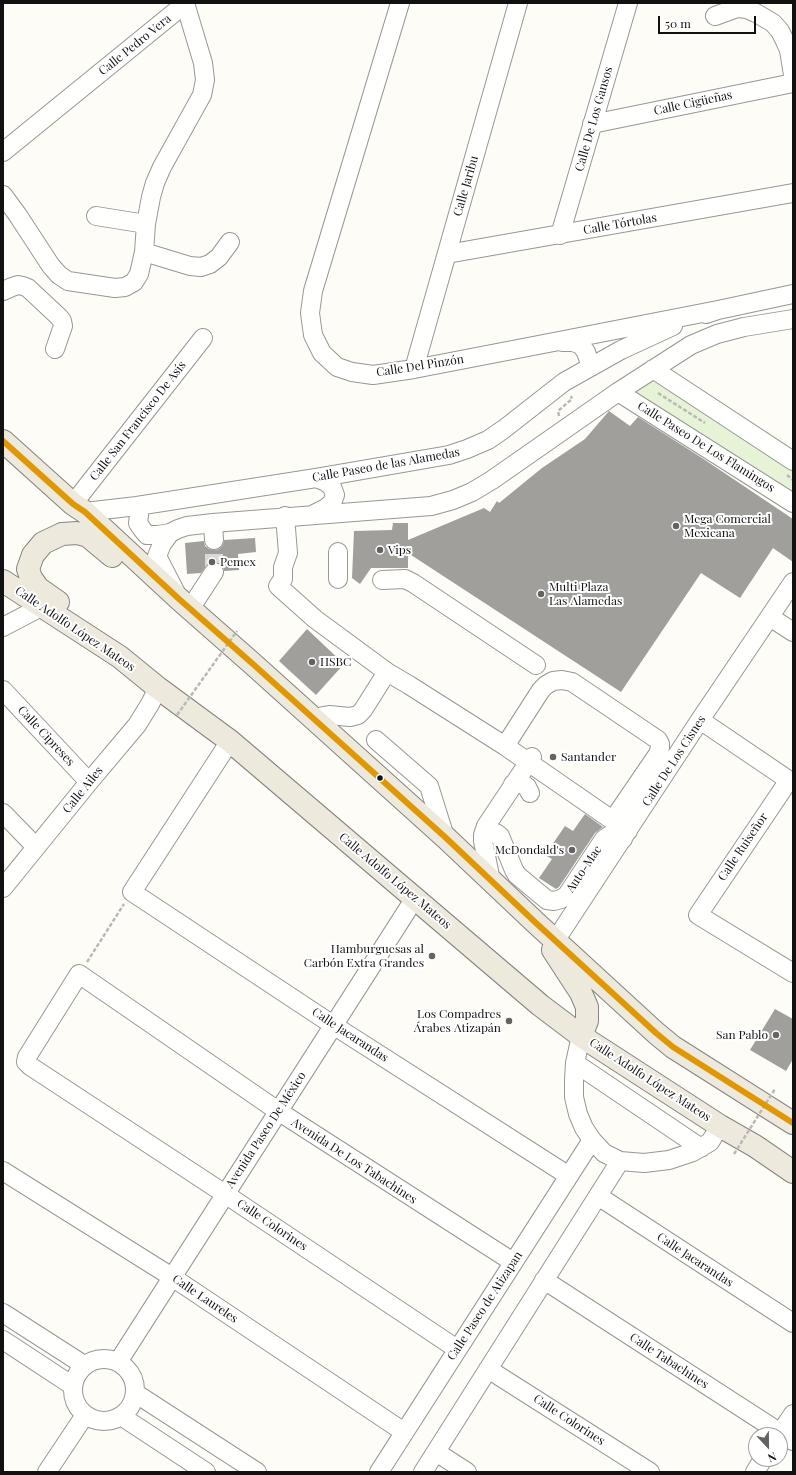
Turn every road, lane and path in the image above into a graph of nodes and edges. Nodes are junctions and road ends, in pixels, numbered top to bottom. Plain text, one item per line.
1 (185, 3) edge
2 (400, 3) edge
3 (518, 3) edge
4 (628, 3) edge
5 (715, 16) dead end
6 (793, 75) edge
7 (793, 83) edge
8 (592, 124) junction
9 (3, 152) edge
10 (793, 193) edge
11 (3, 195) edge
12 (96, 216) dead end
13 (146, 224) junction
14 (560, 235) junction
15 (230, 242) dead end
16 (144, 252) junction
17 (447, 254) junction
18 (3, 291) edge
19 (793, 294) edge
20 (718, 310) junction
21 (793, 319) edge
22 (203, 338) dead end
23 (559, 341) junction
24 (55, 349) dead end
25 (591, 367) junction
26 (414, 369) junction
27 (653, 369) junction
28 (618, 392) junction
29 (3, 441) edge
30 (793, 461) edge
31 (316, 478) junction
32 (793, 503) edge
33 (137, 506) junction
34 (79, 508) junction
35 (314, 514) junction
36 (280, 517) junction
37 (213, 523) junction
38 (170, 533) junction
39 (214, 540) tunnel mouth
40 (338, 552) dead end
41 (214, 572) tunnel mouth
42 (338, 579) dead end
43 (382, 580) dead end
44 (3, 581) edge
45 (793, 582) edge
46 (184, 604) junction
47 (41, 607) junction
48 (770, 617) junction
49 (3, 627) edge
50 (237, 631) dead end
51 (793, 632) edge
52 (120, 657) junction
53 (536, 664) dead end
54 (387, 672) junction
55 (158, 688) junction
56 (3, 690) edge
57 (176, 715) dead end
58 (313, 718) junction
59 (700, 720) junction
60 (376, 740) dead end
61 (230, 741) junction
62 (508, 749) junction
63 (529, 760) junction
64 (791, 781) edge
65 (89, 782) junction
66 (513, 784) junction
67 (530, 793) dead end
68 (3, 813) edge
69 (617, 814) junction
70 (628, 832) junction
71 (483, 835) junction
72 (445, 837) junction
73 (36, 847) junction
74 (491, 881) junction
75 (3, 888) edge
76 (132, 892) junction
77 (415, 898) junction
78 (536, 923) junction
79 (555, 941) junction
80 (793, 973) edge
81 (79, 974) junction
82 (333, 1025) junction
83 (581, 1036) junction
84 (575, 1063) junction
85 (775, 1089) dead end
86 (278, 1111) junction
87 (793, 1122) edge
88 (720, 1126) junction
89 (592, 1140) junction
90 (755, 1146) junction
91 (701, 1148) junction
92 (734, 1154) dead end
93 (620, 1161) junction
94 (793, 1164) edge
95 (3, 1171) edge
96 (793, 1172) edge
97 (569, 1176) junction
98 (226, 1194) junction
99 (598, 1196) junction
100 (513, 1262) junction
101 (172, 1277) junction
102 (544, 1280) junction
103 (3, 1313) edge
104 (793, 1323) edge
105 (3, 1340) edge
106 (457, 1349) junction
107 (118, 1362) junction
108 (84, 1365) junction
109 (488, 1369) junction
110 (73, 1386) junction
111 (136, 1393) junction
112 (793, 1414) edge
113 (86, 1415) junction
114 (121, 1416) junction
115 (770, 1427) edge
116 (788, 1427) edge
117 (404, 1432) junction
118 (436, 1452) junction
119 (201, 1471) edge
120 (47, 1472) edge
121 (256, 1472) edge
122 (378, 1472) edge
123 (423, 1472) edge
124 (467, 1472) edge
125 (650, 1472) edge

1 - 9 street, Calle Pedro Vera
1 - 13 street, Calle Pedro Vera
2 - 26 street, Calle Del Pinzón
3 - 17 street, Calle Jaribu
4 - 8 street, Calle De Los Gansos
5 - 6 street
7 - 8 street, Calle Cigüeñas
8 - 14 street, Calle De Los Gansos
10 - 14 street, Calle Tórtolas
11 - 16 street, Calle Pedro Vera
12 - 13 street
13 - 16 street, Calle Pedro Vera
14 - 17 street, Calle Tórtolas
15 - 16 street
17 - 26 street, Calle Jaribu
18 - 24 street
19 - 20 street, Calle Paseo de las Alamedas
20 - 23 street, Calle Del Pinzón
20 - 25 street, Calle Paseo de las Alamedas
21 - 27 street
22 - 34 street, Calle San Francisco De Asís
23 - 25 street
23 - 26 street, Calle Del Pinzón
25 - 31 street, Calle Paseo de las Alamedas
27 - 28 street
27 - 30 street
28 - 32 street, Calle Paseo De Los Flamingos
28 - 35 street
29 - 34 main road
31 - 33 street, Calle Paseo de las Alamedas
31 - 35 street
33 - 34 street, Calle Paseo de las Alamedas
33 - 38 street
34 - 46 main road
35 - 36 street
36 - 37 street
36 - 54 street
37 - 38 street
37 - 39 street
38 - 46 street
40 - 42 street
41 - 46 street
43 - 53 street
44 - 47 main road, Calle Adolfo López Mateos
45 - 48 street, Calle De Los Cisnes
46 - 52 main road
46 - 58 main road
47 - 49 street
47 - 52 main road, Calle Adolfo López Mateos
48 - 51 street
48 - 59 street, Calle De Los Cisnes
50 - 57 path, bridge
52 - 55 main road, Calle Adolfo López Mateos
54 - 58 street
54 - 62 street
55 - 61 main road, Calle Adolfo López Mateos
55 - 65 street, Calle Ailes
56 - 65 street, Calle Cipreses
58 - 72 main road
59 - 64 street
59 - 70 street, Calle De Los Cisnes
60 - 72 street
61 - 76 street
61 - 77 main road, Calle Adolfo López Mateos
62 - 63 street
62 - 69 street
63 - 66 street
63 - 69 street
63 - 70 street
64 - 80 street, Calle Ruiseñor
65 - 73 street, Calle Ailes
66 - 67 street
66 - 71 street
68 - 73 street
69 - 70 street
70 - 71 street, Auto-Mac
70 - 79 street, Calle De Los Cisnes
71 - 74 street
72 - 74 main road
73 - 75 street, Calle Ailes
74 - 78 main road
76 - 81 path
76 - 82 street, Calle Jacarandas
77 - 82 street, Avenida Paseo De México
77 - 83 main road, Calle Adolfo López Mateos
78 - 79 main road
78 - 83 main road
79 - 87 main road
81 - 86 street, Avenida De Los Tabachines
81 - 98 street, Calle Colorines
82 - 86 street, Avenida Paseo De México
82 - 97 street, Calle Jacarandas
83 - 84 street
83 - 88 main road, Calle Adolfo López Mateos
84 - 89 street
84 - 91 street
85 - 92 path, bridge
86 - 98 street, Avenida Paseo De México
86 - 100 street, Avenida De Los Tabachines
88 - 90 main road, Calle Adolfo López Mateos
88 - 91 street
89 - 93 street
89 - 97 street, Calle Paseo de Atizapan
90 - 94 main road
90 - 96 main road, Calle Adolfo López Mateos
91 - 93 street
93 - 99 street
95 - 101 street, Calle Laureles
97 - 100 street, Calle Paseo de Atizapan
98 - 101 street, Avenida Paseo De México
98 - 106 street, Calle Colorines
99 - 102 street
99 - 104 street, Calle Jacarandas
100 - 106 street, Calle Paseo de Atizapan
101 - 107 street, Avenida Paseo De México
101 - 117 street, Calle Laureles
102 - 109 street
102 - 115 street, Calle Tabachines
103 - 108 street
105 - 110 street
106 - 117 street, Calle Paseo de Atizapan
107 - 108 street
107 - 111 street
108 - 110 street
109 - 118 street
109 - 125 street, Calle Colorines
110 - 113 street
111 - 114 street
111 - 121 street
112 - 116 street
113 - 114 street
113 - 120 street
114 - 119 street
117 - 122 street, Calle Paseo de Atizapan
118 - 123 street
118 - 124 street

